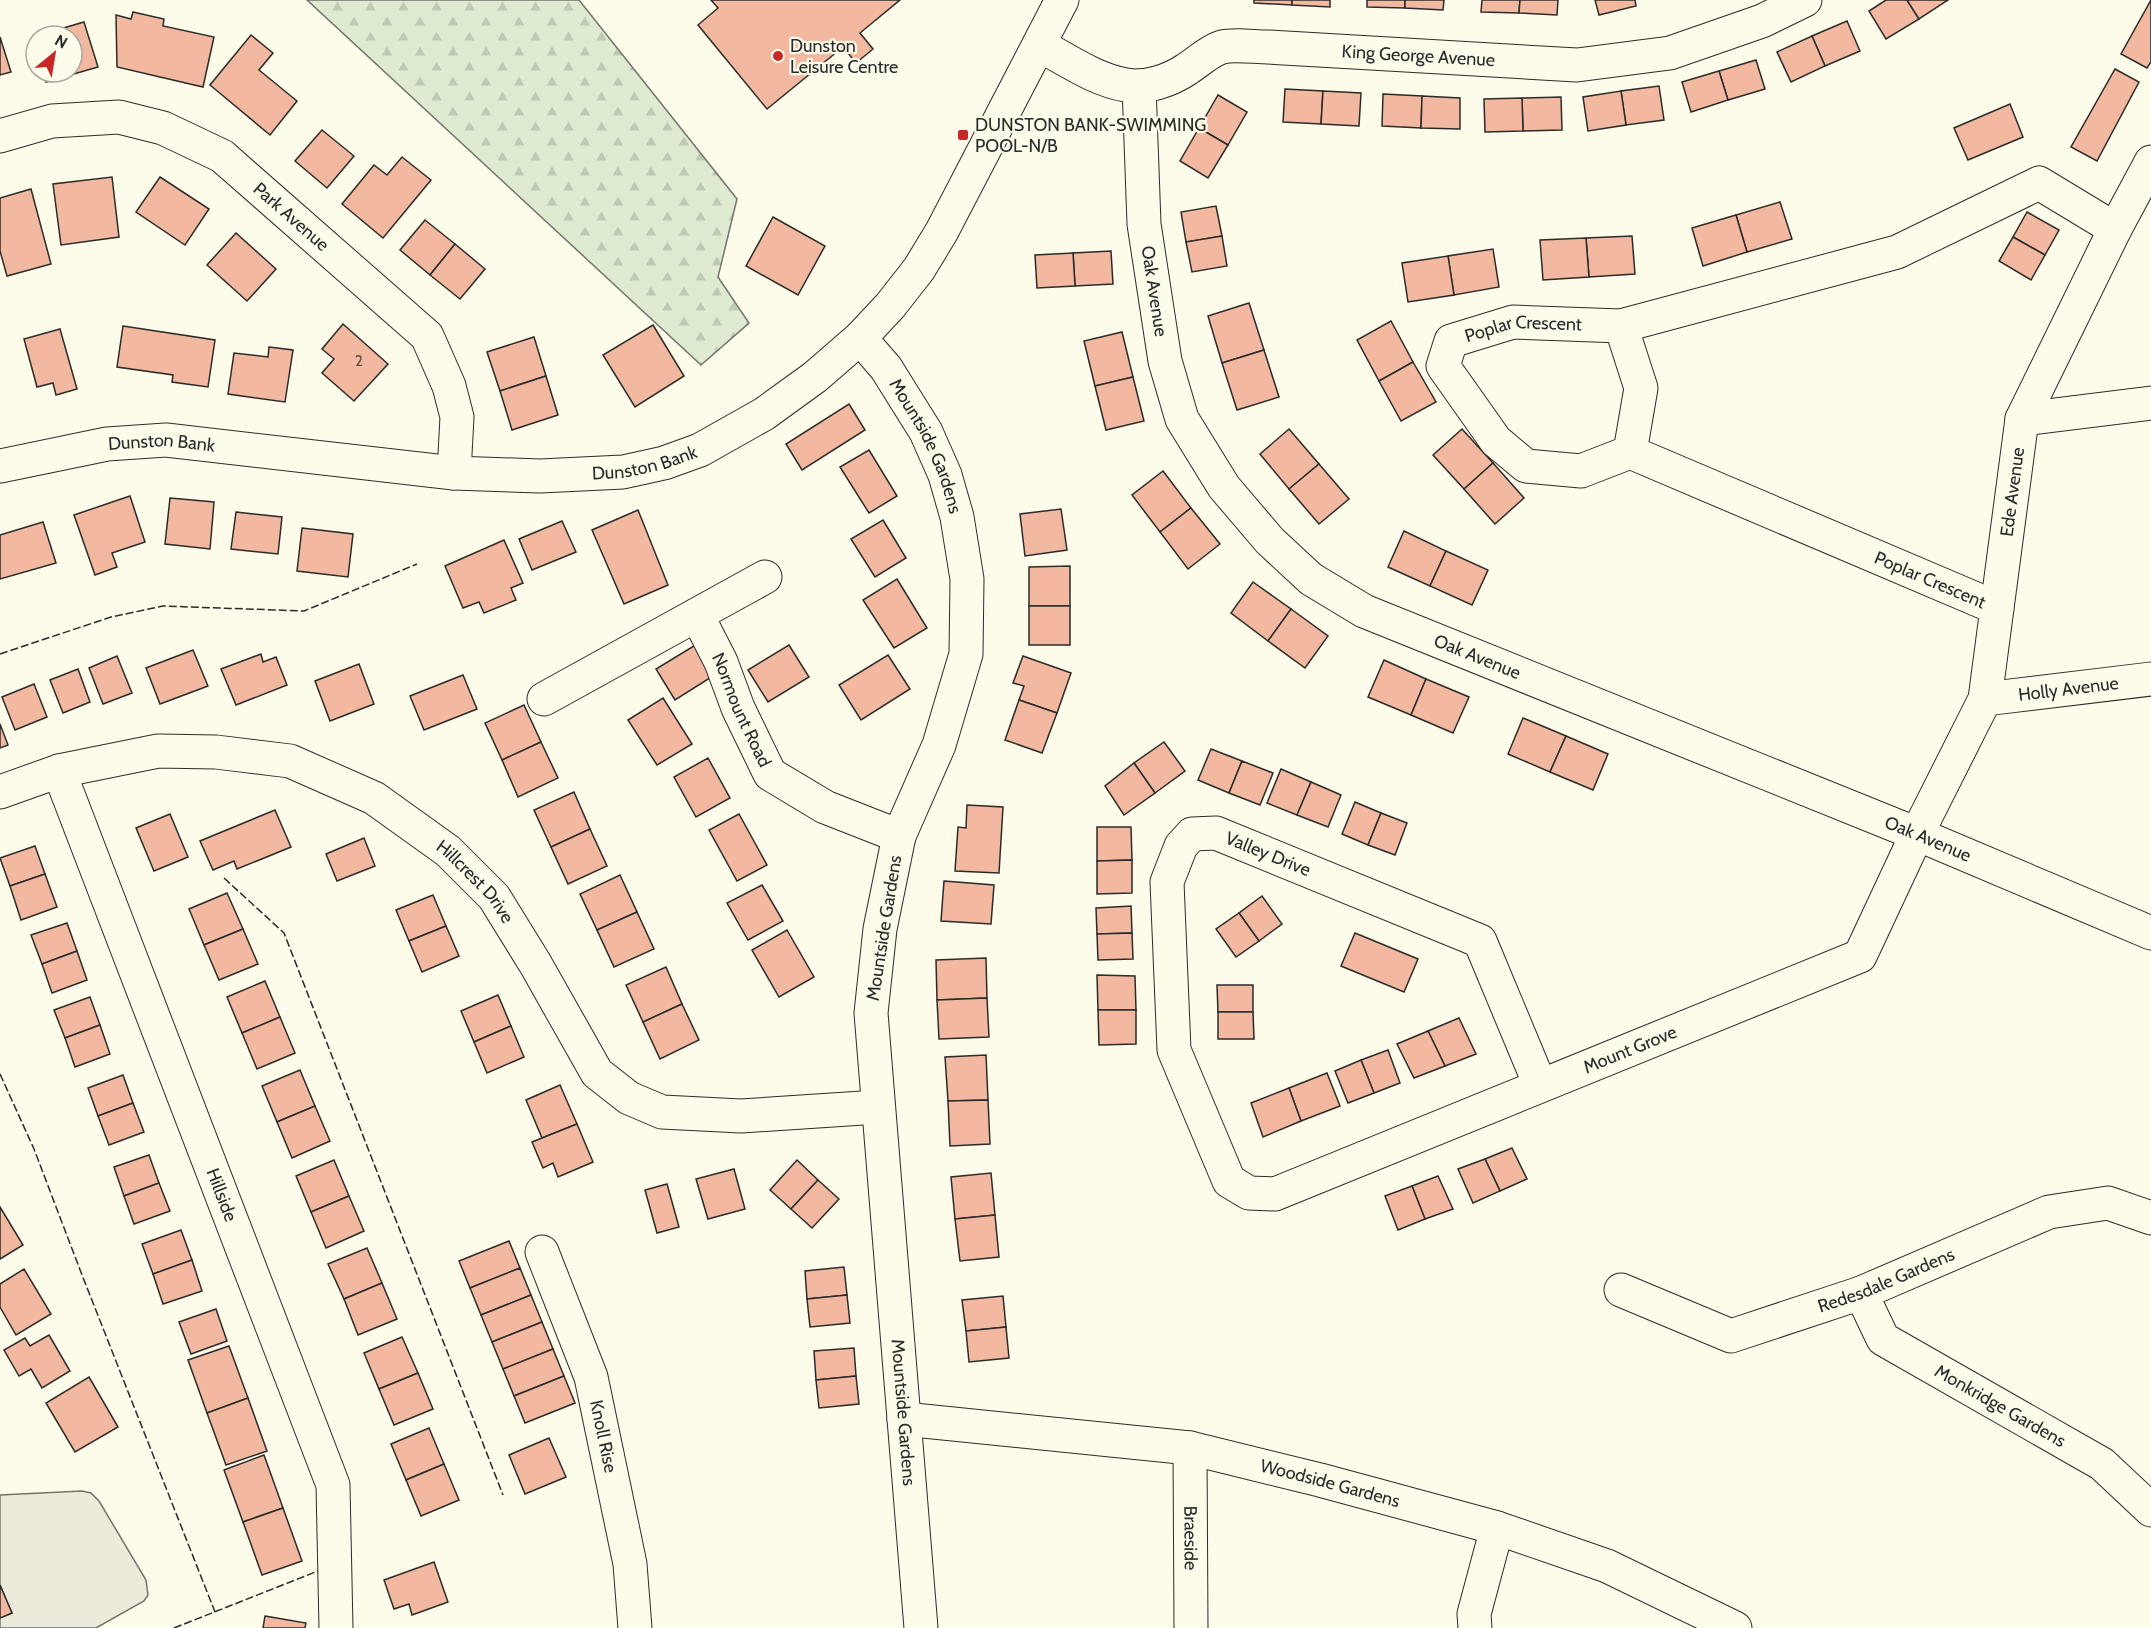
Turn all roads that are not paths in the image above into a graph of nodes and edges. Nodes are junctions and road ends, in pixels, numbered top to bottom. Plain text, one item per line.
1 (1805, 0) edge
2 (1060, 1) edge
3 (1039, 45) junction
4 (1139, 86) junction
5 (0, 136) edge
6 (2151, 162) edge
7 (2115, 229) junction
8 (1621, 326) junction
9 (860, 338) junction
10 (2151, 403) edge
11 (2022, 419) junction
12 (1630, 452) junction
13 (0, 466) edge
14 (454, 472) junction
15 (765, 577) dead end
16 (1997, 608) junction
17 (697, 615) junction
18 (2151, 679) edge
19 (544, 699) dead end
20 (1985, 699) junction
21 (59, 771) junction
22 (0, 792) edge
23 (1917, 834) junction
24 (899, 836) junction
25 (2151, 933) edge
26 (1540, 1085) junction
27 (878, 1107) junction
28 (1275, 1194) joint
29 (2151, 1218) edge
30 (542, 1252) dead end
31 (1621, 1290) dead end
32 (1861, 1293) junction
33 (904, 1419) junction
34 (1190, 1448) junction
35 (2151, 1510) edge
36 (1497, 1528) junction
37 (336, 1628) edge
38 (634, 1628) edge
39 (921, 1628) edge
40 (1191, 1628) edge
41 (1475, 1628) edge
42 (1735, 1628) edge

1 - 4 street, King George Avenue
2 - 3 street, Dunston Bank
3 - 4 street, King George Avenue
3 - 9 street, Dunston Bank
4 - 23 street, Oak Avenue
5 - 14 street, Park Avenue
6 - 7 street, Ede Avenue
7 - 8 street, Poplar Crescent
7 - 11 street, Ede Avenue
8 - 12 street
8 - 12 street, Poplar Crescent
9 - 14 street, Dunston Bank
9 - 24 street, Mountside Gardens
10 - 11 street
11 - 16 street, Ede Avenue
12 - 16 street, Poplar Crescent
13 - 14 street, Dunston Bank
15 - 17 street
16 - 20 street, Ede Avenue
17 - 19 street
17 - 24 street, Normount Road
18 - 20 street, Holly Avenue
20 - 23 street, Ede Avenue
21 - 22 street, Hillcrest Drive
21 - 27 street, Hillcrest Drive
21 - 37 street, Hillside
23 - 25 street, Oak Avenue
23 - 26 street, Mount Grove
24 - 27 street, Mountside Gardens
26 - 28 street, Mount Grove
26 - 28 street, Valley Drive
27 - 33 street, Mountside Gardens
29 - 32 street, Redesdale Gardens
30 - 38 street, Knoll Rise
31 - 32 street, Redesdale Gardens
32 - 35 street, Monkridge Gardens
33 - 34 street, Woodside Gardens
33 - 39 street, Mountside Gardens
34 - 36 street, Woodside Gardens
34 - 40 street, Braeside
36 - 41 street
36 - 42 street, Woodside Gardens

